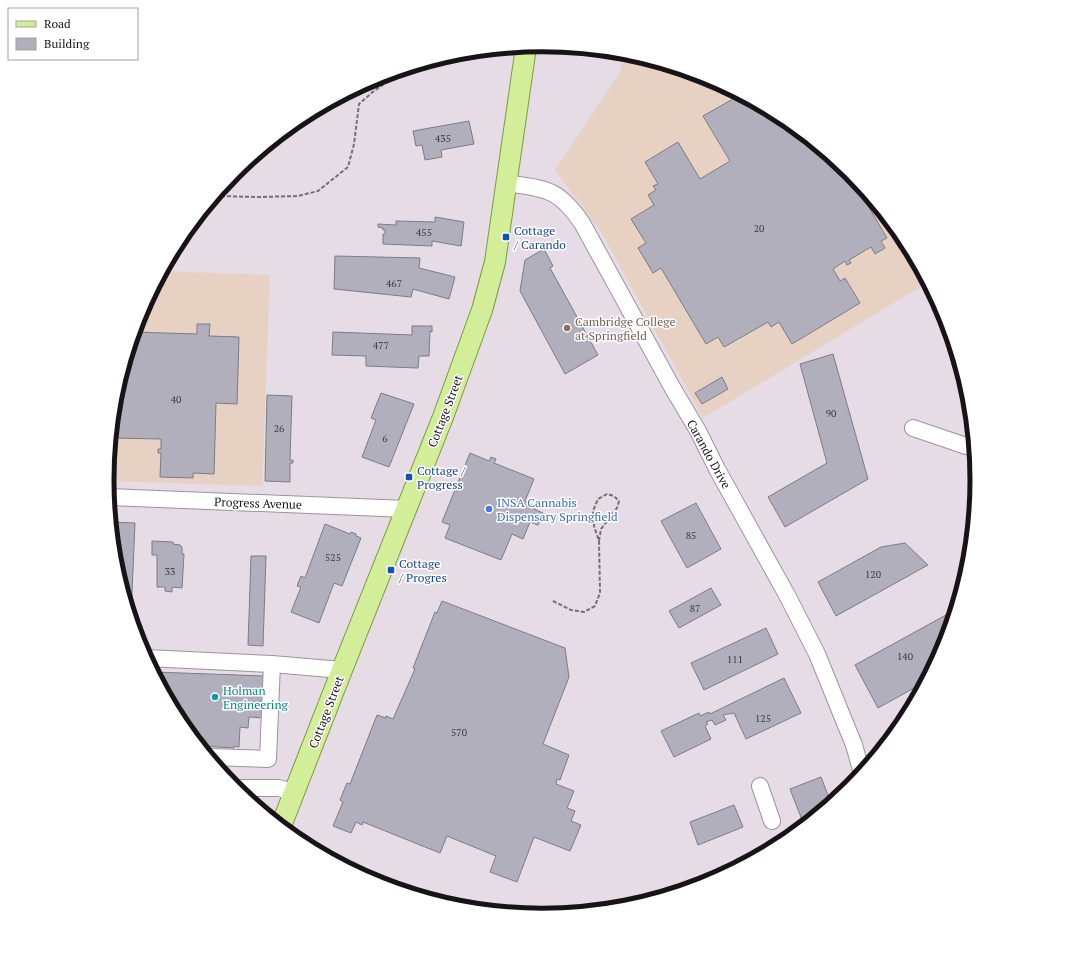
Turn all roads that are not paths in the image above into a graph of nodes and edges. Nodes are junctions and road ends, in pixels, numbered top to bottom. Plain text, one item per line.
1 (525, 53) edge
2 (506, 183) junction
3 (913, 428) dead end
4 (968, 444) edge
5 (115, 497) edge
6 (407, 509) junction
7 (153, 658) edge
8 (272, 664) junction
9 (342, 670) junction
10 (216, 757) edge
11 (860, 766) edge
12 (760, 786) dead end
13 (245, 788) edge
14 (294, 793) junction
15 (283, 821) edge
16 (772, 821) dead end

1 - 2 main road, Cottage Street
2 - 6 main road, Cottage Street
2 - 11 street, Carando Drive
3 - 4 street
5 - 6 street, Progress Avenue
6 - 9 main road, Cottage Street
7 - 8 street
8 - 9 street
8 - 10 street
9 - 14 main road, Cottage Street
12 - 16 street
13 - 14 street
14 - 15 main road, Cottage Street

